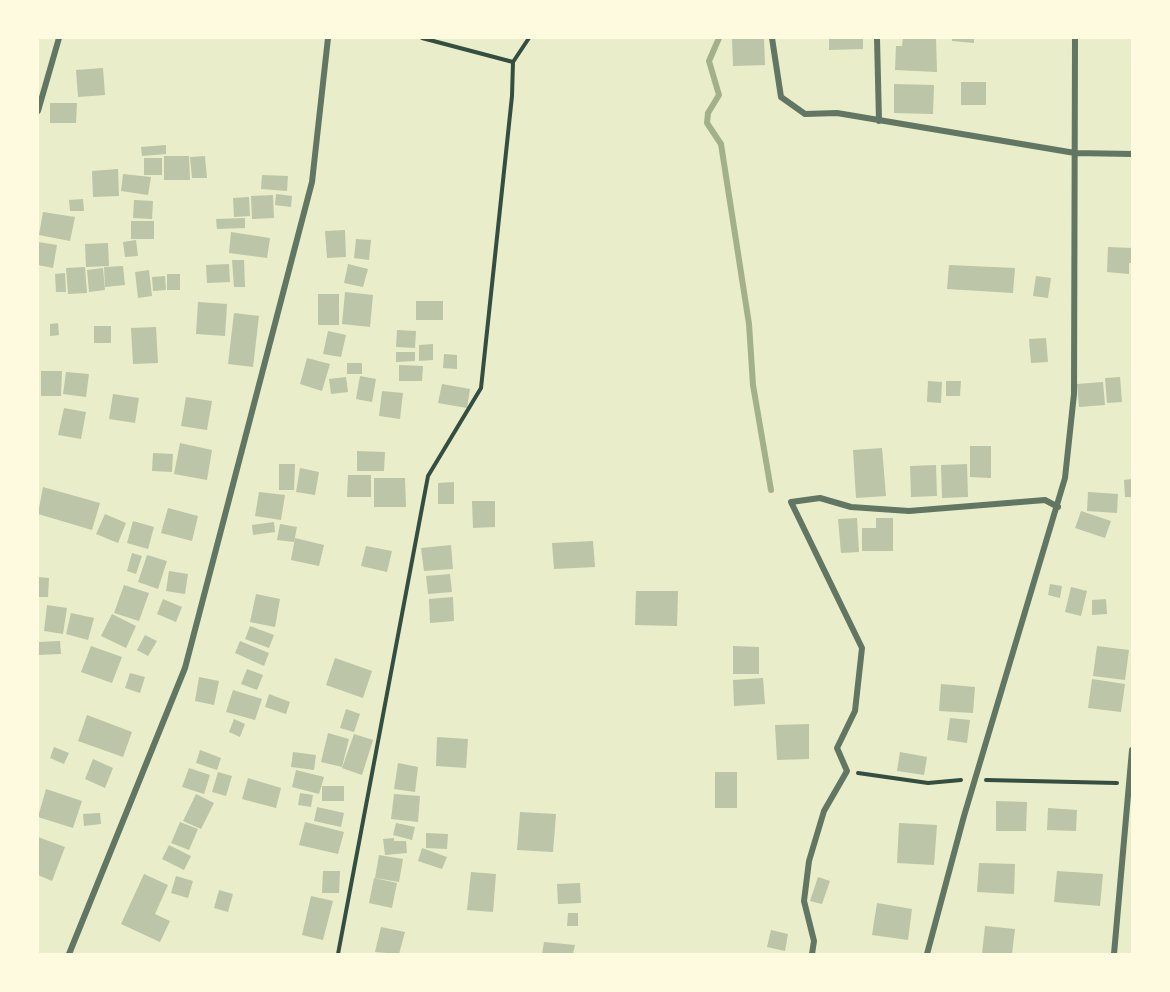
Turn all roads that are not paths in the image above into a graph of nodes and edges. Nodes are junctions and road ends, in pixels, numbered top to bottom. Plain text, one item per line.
1 (60, 38) edge
2 (328, 38) edge
3 (772, 38) edge
4 (877, 38) edge
5 (1074, 38) edge
6 (38, 111) edge
7 (879, 121) junction
8 (1075, 153) junction
9 (1132, 154) edge
10 (1058, 507) junction
11 (1132, 750) edge
12 (69, 954) edge
13 (812, 954) edge
14 (927, 954) edge
15 (1114, 954) edge

1 - 6 street
2 - 12 street
3 - 7 street
4 - 7 street
5 - 8 street
7 - 8 street
8 - 9 street
8 - 10 street
10 - 13 street
10 - 14 street
11 - 15 street

